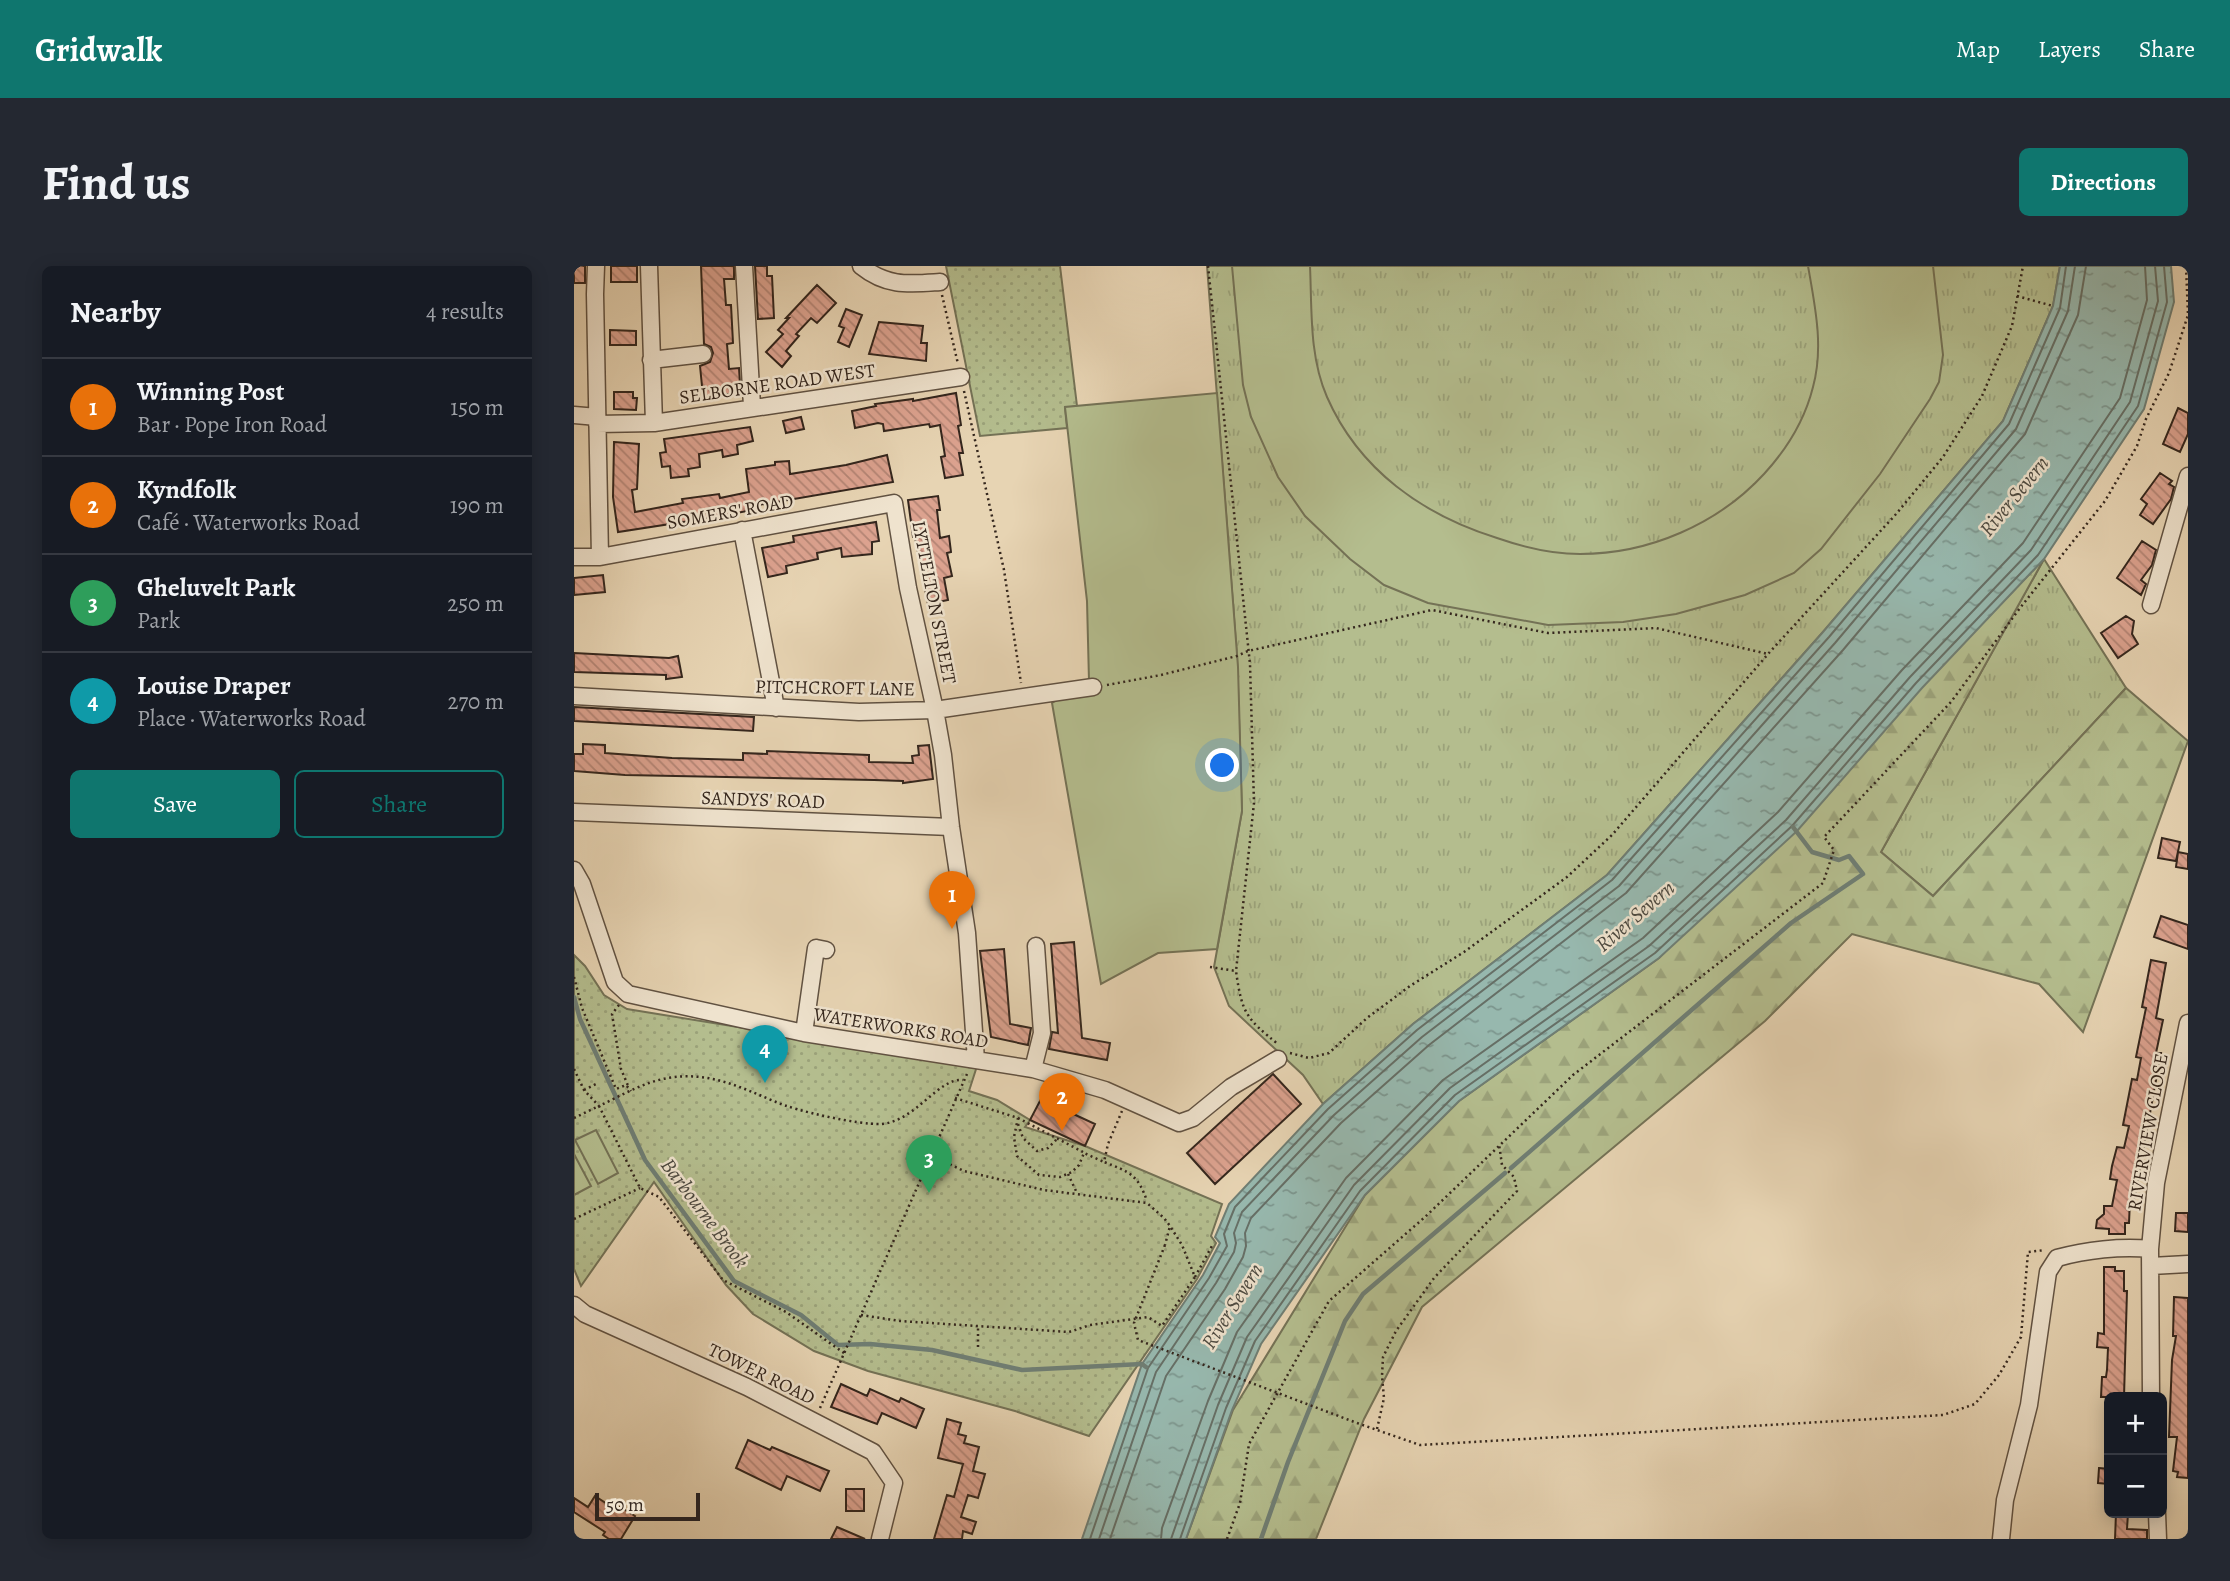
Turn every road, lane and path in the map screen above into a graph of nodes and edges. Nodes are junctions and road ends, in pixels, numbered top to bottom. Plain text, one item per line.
1 (596, 266) edge
2 (649, 266) edge
3 (744, 266) edge
4 (861, 266) edge
5 (1208, 266) edge
6 (2023, 266) edge
7 (2186, 266) edge
8 (940, 282) joint
9 (2017, 296) junction
10 (2053, 306) dead end
11 (2188, 315) edge
12 (703, 354) dead end
13 (651, 360) junction
14 (961, 377) junction
15 (752, 407) junction
16 (574, 415) edge
17 (597, 421) junction
18 (654, 423) junction
19 (2188, 476) edge
20 (894, 503) joint
21 (742, 530) junction
22 (574, 557) edge
23 (600, 557) junction
24 (2151, 605) dead end
25 (1248, 651) junction
26 (1768, 654) junction
27 (1093, 687) joint
28 (574, 696) edge
29 (1024, 697) junction
30 (776, 708) junction
31 (935, 710) junction
32 (574, 812) edge
33 (951, 827) junction
34 (574, 870) edge
35 (1036, 946) dead end
36 (826, 950) dead end
37 (1210, 967) dead end
38 (1236, 971) junction
39 (574, 977) edge
40 (628, 994) junction
41 (2188, 1023) edge
42 (804, 1033) junction
43 (1283, 1053) junction
44 (976, 1060) junction
45 (574, 1069) edge
46 (1033, 1069) junction
47 (1110, 1074) dead end
48 (963, 1080) junction
49 (598, 1083) dead end
50 (584, 1090) junction
51 (1105, 1090) junction
52 (631, 1091) junction
53 (955, 1098) junction
54 (1127, 1099) junction
55 (598, 1106) junction
56 (574, 1118) edge
57 (1018, 1119) junction
58 (1057, 1139) junction
59 (1499, 1144) junction
60 (1084, 1153) junction
61 (930, 1155) junction
62 (1104, 1162) junction
63 (1068, 1174) junction
64 (640, 1188) junction
65 (1077, 1193) junction
66 (1147, 1203) junction
67 (574, 1219) edge
68 (1170, 1226) junction
69 (1213, 1244) dead end
70 (2049, 1249) dead end
71 (2150, 1249) junction
72 (2188, 1264) edge
73 (2151, 1266) junction
74 (1195, 1276) junction
75 (574, 1305) edge
76 (861, 1315) junction
77 (978, 1325) junction
78 (978, 1347) dead end
79 (844, 1353) junction
80 (2151, 1392) edge
81 (813, 1421) junction
82 (1377, 1429) junction
83 (2157, 1518) edge
84 (880, 1539) edge
85 (1227, 1539) edge
86 (2001, 1539) edge
87 (2158, 1539) edge

1 - 17 street
2 - 13 street
3 - 15 street
4 - 8 street
5 - 25 path
6 - 9 path
7 - 11 path
8 - 14 path
9 - 10 path
9 - 26 path
11 - 59 path
12 - 13 street
13 - 18 street
14 - 15 street, SELBORNE ROAD WEST
14 - 29 path
15 - 18 street, SELBORNE ROAD WEST
16 - 17 street, SELBORNE ROAD WEST
17 - 18 street, SELBORNE ROAD WEST
17 - 23 street
19 - 24 street
20 - 21 street, SOMERS' ROAD
20 - 31 street, LYTTELTON STREET
21 - 23 street, SOMERS' ROAD
21 - 30 street
22 - 23 street, SOMERS' ROAD
25 - 26 path
25 - 27 path
25 - 38 path
26 - 43 path
27 - 29 street, PITCHCROFT LANE
28 - 30 street, PITCHCROFT LANE
29 - 31 street, PITCHCROFT LANE
30 - 31 street, PITCHCROFT LANE
31 - 33 street, LYTTELTON STREET
32 - 33 street, SANDYS' ROAD
33 - 44 street, LYTTELTON STREET
34 - 40 street
35 - 46 street
36 - 42 street
37 - 38 path
38 - 43 path
39 - 52 path
40 - 42 street, WATERWORKS ROAD
40 - 52 path
41 - 71 street, RIVERVIEW CLOSE
42 - 44 street, WATERWORKS ROAD
43 - 54 street, WATERWORKS ROAD
44 - 46 street, WATERWORKS ROAD
44 - 48 path
45 - 50 path
46 - 51 street, WATERWORKS ROAD
47 - 51 street
48 - 52 path
48 - 53 path
49 - 50 path
50 - 55 path
51 - 54 street, WATERWORKS ROAD
52 - 55 path
53 - 57 path
53 - 61 path
54 - 62 path
55 - 56 path
55 - 64 path
57 - 58 path
57 - 58 path
57 - 63 path
58 - 60 path
59 - 82 path
59 - 85 path
60 - 62 path
60 - 63 path
61 - 65 path
61 - 76 path
62 - 66 path
63 - 65 path
64 - 67 path
64 - 79 path
65 - 66 path
66 - 68 path
68 - 74 path
68 - 82 path, bridge
69 - 74 path
70 - 82 path
71 - 73 street, RIVERVIEW CLOSE
71 - 86 street
72 - 73 street
73 - 80 street, RIVERVIEW CLOSE
74 - 77 path
75 - 81 street, TOWER ROAD
76 - 77 path
76 - 79 path
77 - 78 path
79 - 81 path
81 - 84 street, TOWER ROAD
83 - 87 street

